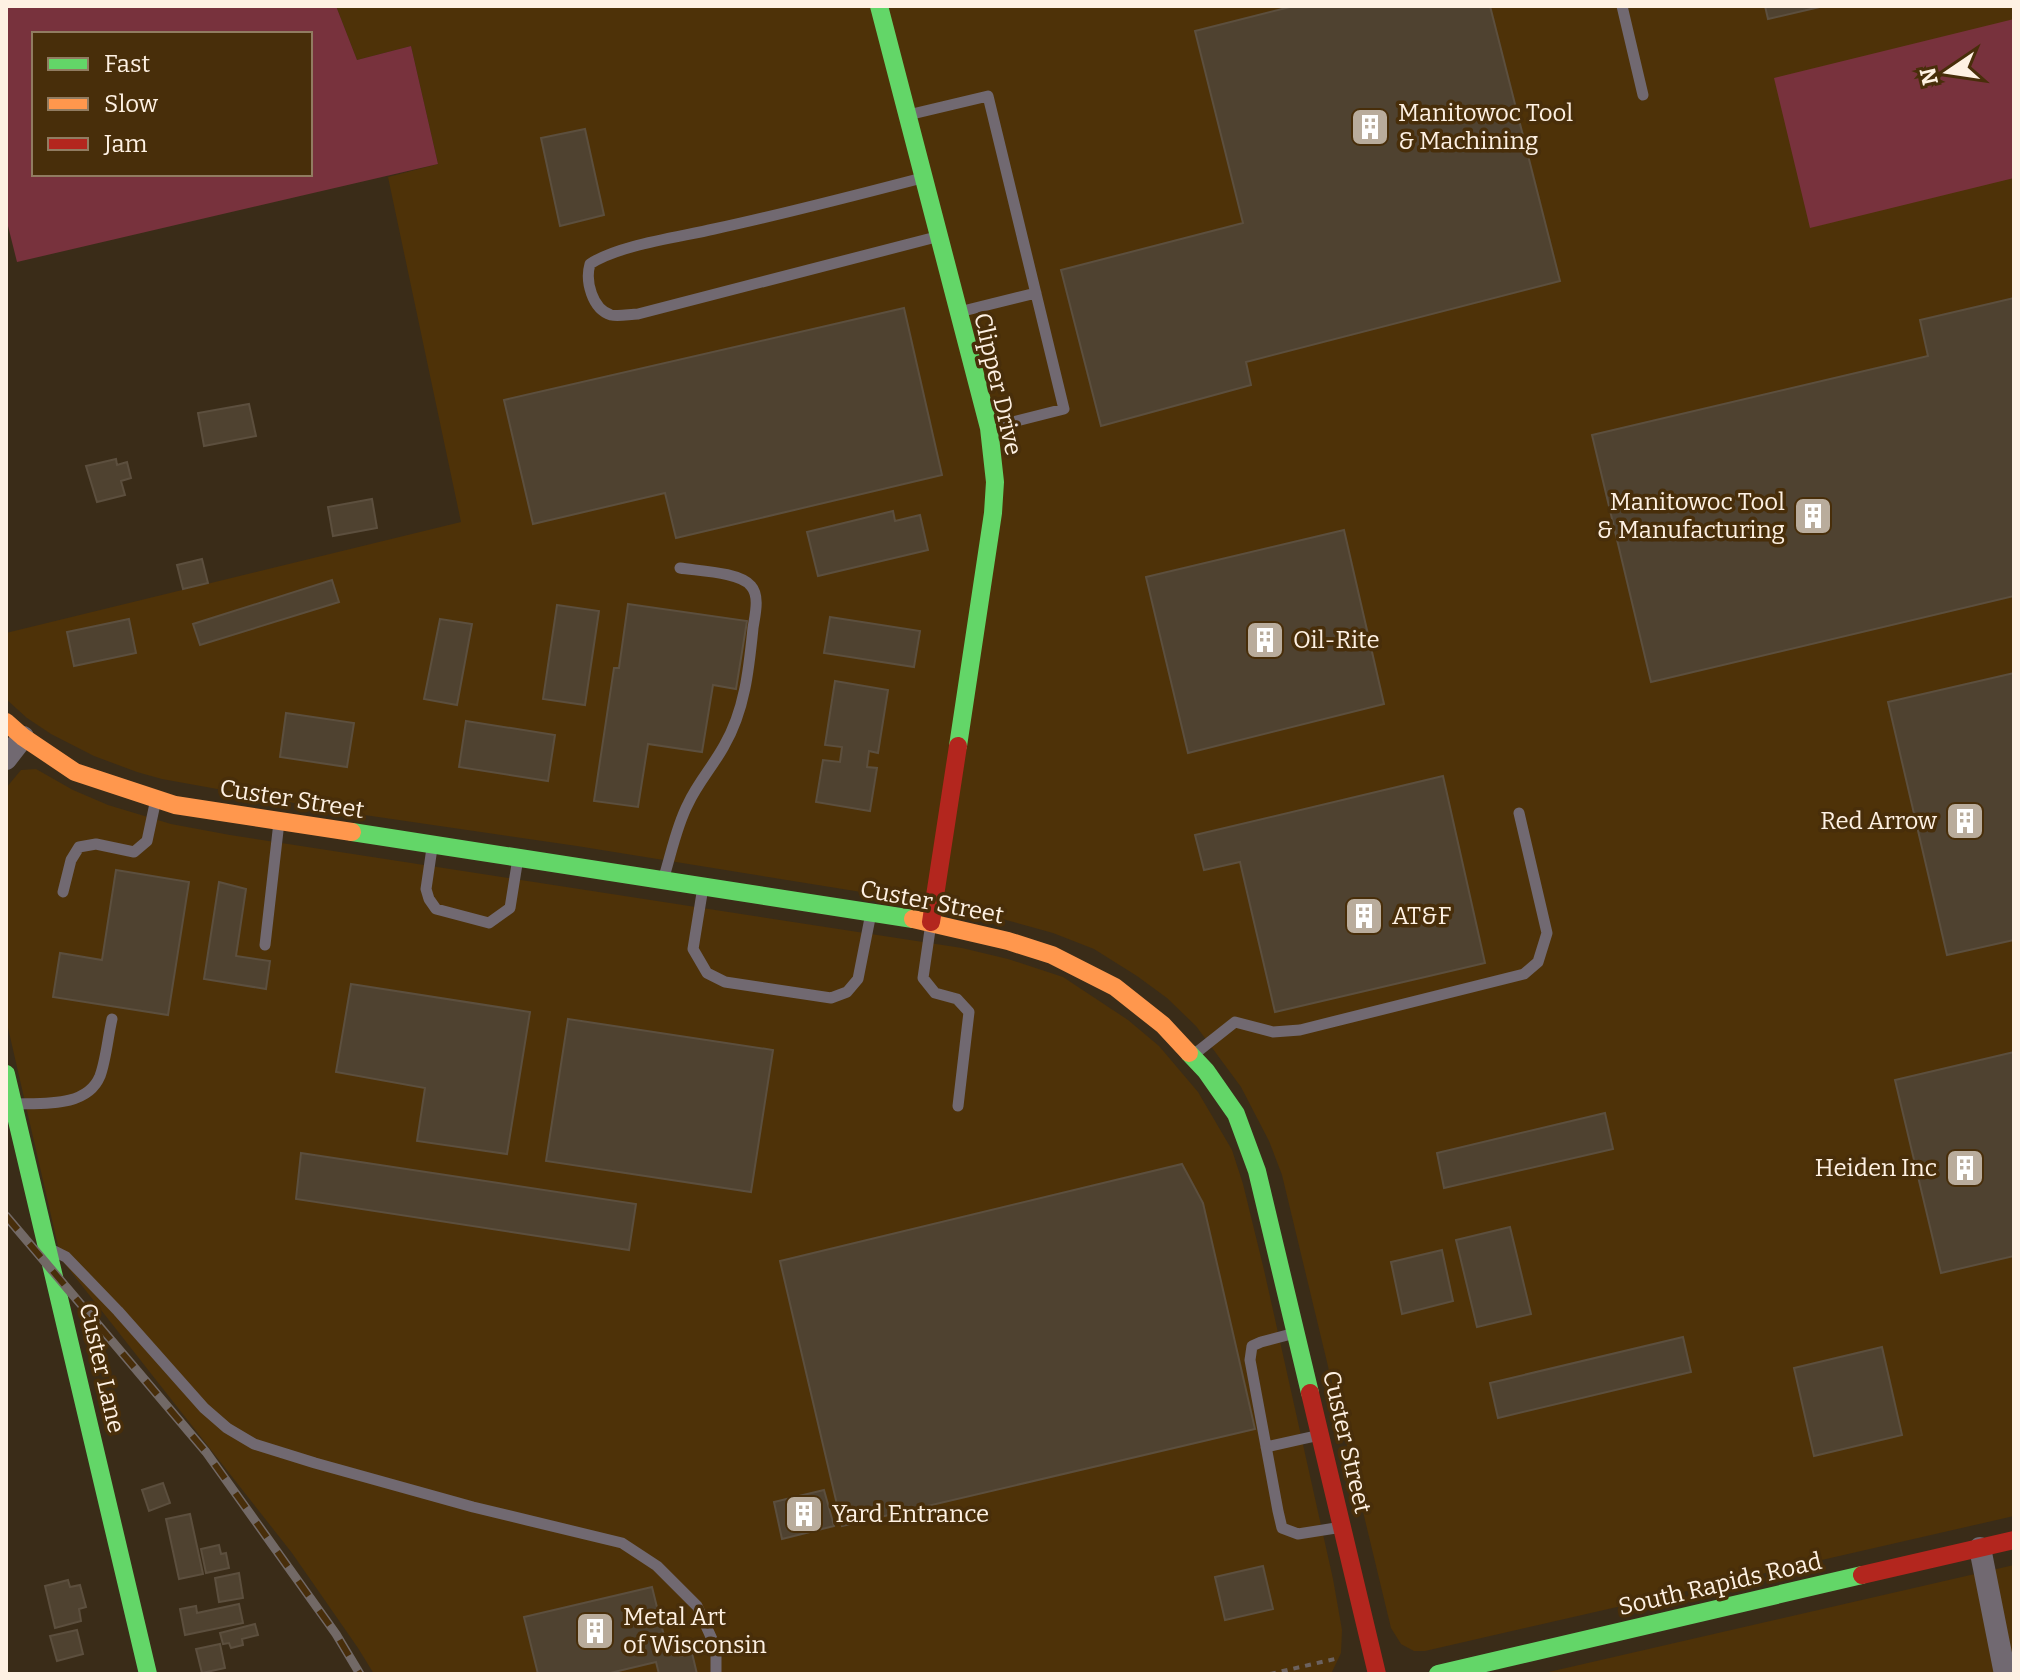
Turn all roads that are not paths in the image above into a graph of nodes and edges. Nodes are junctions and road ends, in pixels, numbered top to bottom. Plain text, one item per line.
1 (879, 6) edge
2 (1622, 6) edge
3 (1643, 95) dead end
4 (907, 115) junction
5 (923, 178) junction
6 (938, 236) junction
7 (1036, 293) junction
8 (958, 312) junction
9 (989, 428) junction
10 (680, 568) dead end
11 (14, 729) edge
12 (6, 759) edge
13 (156, 799) junction
14 (1519, 813) dead end
15 (279, 821) junction
16 (433, 845) junction
17 (518, 858) junction
18 (663, 881) junction
19 (704, 887) junction
20 (63, 892) dead end
21 (871, 913) junction
22 (931, 922) junction
23 (265, 945) dead end
24 (112, 1019) dead end
25 (1192, 1056) junction
26 (6, 1074) edge
27 (13, 1104) junction
28 (958, 1106) dead end
29 (46, 1246) junction
30 (1296, 1333) junction
31 (1320, 1435) junction
32 (1266, 1447) junction
33 (1342, 1527) junction
34 (2014, 1540) edge
35 (1980, 1548) junction
36 (148, 1674) edge
37 (716, 1674) edge
38 (1377, 1674) edge
39 (1438, 1674) edge
40 (2005, 1674) edge

1 - 4 street, Clipper Drive
2 - 3 lane
4 - 5 street, Clipper Drive
4 - 7 lane
5 - 6 street, Clipper Drive
5 - 6 lane
6 - 8 street, Clipper Drive
7 - 8 lane
7 - 9 lane
8 - 9 street, Clipper Drive
9 - 22 street, Clipper Drive
10 - 18 lane
11 - 12 street
11 - 13 street, Custer Street
13 - 15 street, Custer Street
13 - 20 lane
14 - 25 lane
15 - 16 street, Custer Street
15 - 23 lane
16 - 17 street, Custer Street
16 - 17 lane
17 - 18 street, Custer Street
18 - 19 street, Custer Street
19 - 21 street, Custer Street
19 - 21 lane
21 - 22 street, Custer Street
22 - 25 street, Custer Street
22 - 28 lane
24 - 27 lane
25 - 30 street, Custer Street
26 - 27 street, Custer Lane
27 - 29 street, Custer Lane
29 - 36 street, Custer Lane
29 - 37 lane
30 - 31 street, Custer Street
30 - 32 lane
31 - 32 lane
31 - 33 street, Custer Street
32 - 33 lane
33 - 38 street, Custer Street
34 - 35 street, South Rapids Road
35 - 39 street, South Rapids Road
35 - 40 street

